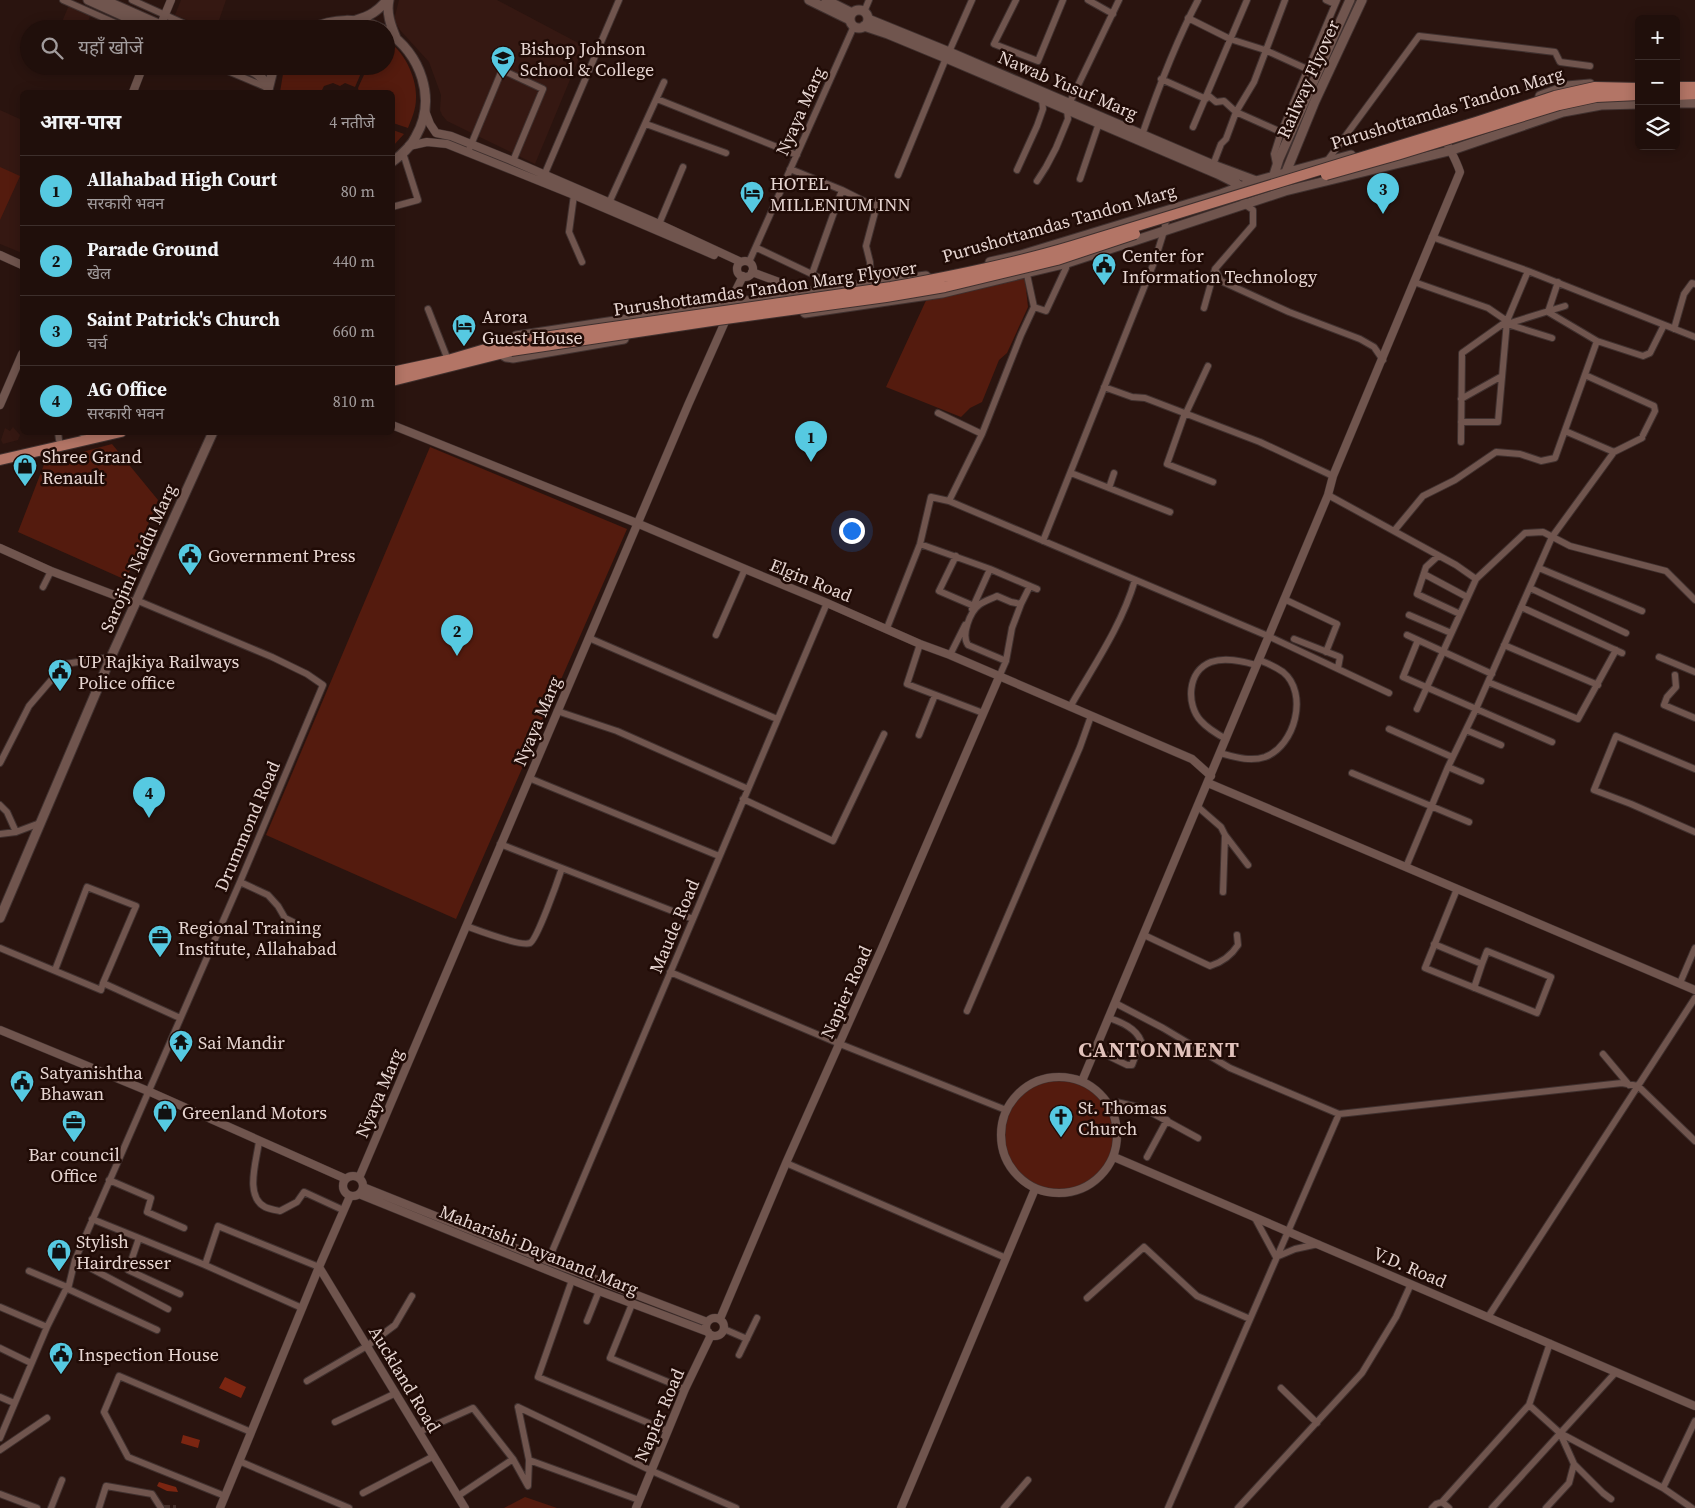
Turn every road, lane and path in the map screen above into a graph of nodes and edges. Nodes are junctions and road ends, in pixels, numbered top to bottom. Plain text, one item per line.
1 (63, 0) edge
2 (88, 0) edge
3 (104, 0) edge
4 (132, 0) edge
5 (171, 0) edge
6 (388, 0) edge
7 (619, 0) edge
8 (809, 0) edge
9 (826, 0) edge
10 (870, 0) edge
11 (972, 0) edge
12 (1016, 0) edge
13 (1064, 0) edge
14 (1088, 0) edge
15 (1119, 0) edge
16 (1198, 0) edge
17 (1247, 0) edge
18 (1285, 0) edge
19 (1326, 0) edge
20 (1350, 0) edge
21 (1362, 0) edge
22 (1336, 2) edge
23 (165, 14) junction
24 (1113, 14) junction
25 (1188, 18) junction
26 (865, 19) junction
27 (109, 20) edge
28 (139, 20) edge
29 (143, 20) edge
30 (161, 20) edge
31 (177, 20) edge
32 (337, 20) edge
33 (353, 20) joint
34 (389, 20) edge
35 (852, 20) junction
36 (396, 38) edge
37 (1230, 39) junction
38 (1265, 50) junction
39 (948, 55) junction
40 (1590, 66) dead end
41 (1307, 69) junction
42 (140, 75) edge
43 (236, 75) edge
44 (259, 75) edge
45 (272, 75) edge
46 (1161, 79) junction
47 (664, 82) dead end
48 (1695, 82) edge
49 (1635, 83) edge
50 (1680, 83) edge
51 (1680, 87) edge
52 (1695, 87) edge
53 (1635, 88) edge
54 (134, 90) edge
55 (268, 90) edge
56 (1680, 94) edge
57 (1695, 94) edge
58 (1635, 96) edge
59 (656, 99) junction
60 (1206, 99) junction
61 (1042, 100) junction
62 (1680, 103) edge
63 (1695, 103) edge
64 (1635, 104) edge
65 (1068, 107) junction
66 (425, 111) junction
67 (1236, 112) junction
68 (1099, 123) junction
69 (646, 124) junction
70 (1193, 127) dead end
71 (1441, 130) junction
72 (1282, 132) junction
73 (1142, 135) junction
74 (471, 144) junction
75 (406, 149) junction
76 (1450, 151) junction
77 (468, 152) junction
78 (726, 153) dead end
79 (797, 155) junction
80 (395, 159) edge
81 (513, 161) junction
82 (1326, 162) junction
83 (1213, 165) junction
84 (1277, 166) junction
85 (683, 167) dead end
86 (790, 169) junction
87 (1017, 170) dead end
88 (1286, 173) junction
89 (898, 175) dead end
90 (1273, 177) junction
91 (542, 179) junction
92 (1080, 179) dead end
93 (1037, 181) dead end
94 (1256, 181) junction
95 (1241, 187) junction
96 (842, 190) junction
97 (1278, 193) junction
98 (574, 195) junction
99 (1267, 197) junction
100 (878, 201) dead end
101 (866, 202) dead end
102 (1244, 204) junction
103 (395, 206) edge
104 (608, 206) junction
105 (1168, 209) junction
106 (659, 224) junction
107 (1164, 231) junction
108 (1432, 237) junction
109 (1068, 240) junction
110 (757, 248) junction
111 (1021, 255) junction
112 (0, 256) edge
113 (582, 262) dead end
114 (749, 262) junction
115 (1067, 263) junction
116 (20, 264) edge
117 (739, 264) junction
118 (1215, 269) junction
119 (1528, 270) junction
120 (752, 272) junction
121 (1027, 272) junction
122 (812, 274) junction
123 (743, 276) junction
124 (1414, 282) junction
125 (1558, 282) junction
126 (871, 284) junction
127 (1695, 284) edge
128 (841, 288) junction
129 (806, 292) junction
130 (729, 304) junction
131 (1565, 306) dead end
132 (1034, 308) junction
133 (1204, 308) dead end
134 (428, 309) dead end
135 (1548, 312) junction
136 (1507, 322) junction
137 (724, 324) junction
138 (1664, 325) junction
139 (1674, 328) junction
140 (1695, 337) edge
141 (1552, 338) dead end
142 (1597, 341) junction
143 (505, 348) junction
144 (20, 359) edge
145 (448, 360) junction
146 (1383, 360) junction
147 (1208, 366) dead end
148 (395, 371) edge
149 (1585, 375) junction
150 (1502, 376) junction
151 (395, 379) edge
152 (1104, 387) junction
153 (1461, 399) junction
154 (0, 405) edge
155 (938, 413) dead end
156 (1186, 413) junction
157 (1461, 422) junction
158 (395, 426) edge
159 (1565, 431) junction
160 (982, 434) junction
161 (108, 435) edge
162 (211, 435) edge
163 (58, 436) edge
164 (1461, 442) dead end
165 (1614, 452) junction
166 (0, 454) edge
167 (0, 460) edge
168 (1071, 473) junction
169 (1114, 473) dead end
170 (1333, 476) junction
171 (1213, 482) dead end
172 (1109, 488) junction
173 (1328, 495) junction
174 (949, 501) junction
175 (1170, 512) dead end
176 (638, 524) junction
177 (1394, 531) junction
178 (1552, 537) junction
179 (1043, 541) junction
180 (920, 544) junction
181 (0, 548) edge
182 (956, 556) junction
183 (1438, 556) junction
184 (1538, 568) junction
185 (990, 569) junction
186 (51, 570) junction
187 (745, 570) junction
188 (1424, 574) junction
189 (1476, 578) junction
190 (1135, 580) junction
191 (43, 587) dead end
192 (1530, 588) junction
193 (1467, 597) junction
194 (1284, 599) junction
195 (1695, 600) edge
196 (135, 602) junction
197 (828, 602) junction
198 (1021, 604) junction
199 (974, 606) junction
200 (1521, 607) junction
201 (1642, 611) dead end
202 (1460, 614) junction
203 (1409, 615) dead end
204 (887, 628) junction
205 (1451, 633) junction
206 (1626, 633) dead end
207 (716, 635) dead end
208 (1407, 635) dead end
209 (1268, 636) junction
210 (589, 638) junction
211 (1294, 639) dead end
212 (1418, 640) junction
213 (920, 644) junction
214 (1504, 645) junction
215 (1326, 652) junction
216 (1443, 652) junction
217 (950, 655) junction
218 (111, 657) junction
219 (1659, 658) dead end
220 (1006, 661) junction
221 (1258, 662) junction
222 (1338, 668) junction
223 (1695, 672) edge
224 (1492, 674) junction
225 (1675, 675) dead end
226 (999, 677) junction
227 (1488, 682) junction
228 (1598, 685) junction
229 (1427, 688) junction
230 (1389, 693) dead end
231 (935, 695) junction
232 (1070, 708) junction
233 (1417, 709) dead end
234 (1476, 709) junction
235 (557, 711) junction
236 (983, 713) junction
237 (1091, 716) junction
238 (1695, 718) edge
239 (777, 719) junction
240 (1388, 729) dead end
241 (1466, 730) junction
242 (884, 734) dead end
243 (920, 735) dead end
244 (1226, 740) junction
245 (1552, 742) dead end
246 (1500, 745) dead end
247 (1220, 753) junction
248 (1452, 757) junction
249 (0, 763) edge
250 (1448, 767) junction
251 (1695, 769) edge
252 (1352, 773) dead end
253 (529, 778) junction
254 (1209, 780) junction
255 (1481, 781) dead end
256 (748, 789) junction
257 (743, 799) junction
258 (0, 805) edge
259 (1198, 807) junction
260 (1431, 807) junction
261 (40, 822) junction
262 (1469, 822) dead end
263 (16, 832) junction
264 (1695, 832) edge
265 (0, 834) edge
266 (1225, 835) junction
267 (500, 844) junction
268 (719, 856) junction
269 (1248, 865) dead end
270 (562, 868) junction
271 (1406, 868) junction
272 (240, 882) junction
273 (1457, 889) junction
274 (1223, 892) dead end
275 (0, 918) edge
276 (693, 919) junction
277 (466, 926) junction
278 (311, 931) dead end
279 (1144, 935) junction
280 (1237, 935) dead end
281 (1434, 944) junction
282 (0, 948) edge
283 (1695, 948) edge
284 (1482, 964) junction
285 (55, 970) junction
286 (670, 972) junction
287 (103, 983) junction
288 (1680, 983) junction
289 (1474, 988) junction
290 (1695, 990) edge
291 (1695, 998) edge
292 (1115, 1003) junction
293 (967, 1011) dead end
294 (180, 1018) junction
295 (1109, 1018) junction
296 (0, 1030) edge
297 (840, 1044) junction
298 (1096, 1050) junction
299 (1603, 1054) dead end
300 (1082, 1081) junction
301 (1628, 1085) junction
302 (1638, 1086) junction
303 (148, 1091) junction
304 (1109, 1105) junction
305 (1006, 1110) junction
306 (1339, 1114) junction
307 (1167, 1120) junction
308 (1198, 1138) dead end
309 (259, 1141) junction
310 (1695, 1141) edge
311 (1114, 1157) junction
312 (1147, 1157) dead end
313 (786, 1163) junction
314 (346, 1178) junction
315 (359, 1178) junction
316 (109, 1180) junction
317 (1035, 1189) junction
318 (361, 1190) junction
319 (350, 1196) junction
320 (343, 1210) junction
321 (1255, 1218) junction
322 (92, 1219) junction
323 (184, 1228) dead end
324 (1287, 1231) junction
325 (139, 1238) junction
326 (1318, 1244) junction
327 (1276, 1257) junction
328 (1006, 1258) junction
329 (75, 1260) junction
330 (548, 1261) junction
331 (205, 1265) junction
332 (318, 1267) junction
333 (29, 1271) dead end
334 (572, 1280) junction
335 (1411, 1284) junction
336 (68, 1288) junction
337 (599, 1291) junction
338 (180, 1294) dead end
339 (412, 1296) dead end
340 (1087, 1298) dead end
341 (632, 1304) junction
342 (0, 1307) edge
343 (168, 1308) dead end
344 (302, 1308) junction
345 (1488, 1317) junction
346 (757, 1318) dead end
347 (720, 1319) junction
348 (1250, 1319) junction
349 (587, 1321) dead end
350 (707, 1322) junction
351 (47, 1328) junction
352 (724, 1329) junction
353 (157, 1330) dead end
354 (710, 1333) junction
355 (747, 1338) junction
356 (1550, 1343) junction
357 (367, 1346) junction
358 (0, 1348) edge
359 (739, 1355) dead end
360 (32, 1363) junction
361 (1616, 1372) junction
362 (307, 1381) dead end
363 (1281, 1388) dead end
364 (685, 1389) junction
365 (396, 1393) junction
366 (0, 1397) edge
367 (14, 1403) junction
368 (1529, 1404) junction
369 (1695, 1406) edge
370 (47, 1418) dead end
371 (1695, 1421) edge
372 (334, 1422) dead end
373 (1317, 1423) junction
374 (668, 1431) junction
375 (251, 1432) junction
376 (419, 1432) junction
377 (1560, 1433) junction
378 (0, 1438) edge
379 (0, 1450) edge
380 (434, 1456) junction
381 (513, 1459) junction
382 (529, 1460) junction
383 (239, 1461) junction
384 (1574, 1464) junction
385 (652, 1471) junction
386 (62, 1480) dead end
387 (1028, 1480) dead end
388 (1663, 1488) junction
389 (363, 1493) dead end
390 (0, 1494) edge
391 (225, 1496) junction
392 (458, 1496) junction
393 (1611, 1499) dead end
394 (1442, 1502) junction
395 (638, 1504) edge
396 (37, 1508) edge
397 (51, 1508) edge
398 (99, 1508) edge
399 (161, 1508) edge
400 (220, 1508) edge
401 (349, 1508) edge
402 (465, 1508) edge
403 (736, 1508) edge
404 (901, 1508) edge
405 (1004, 1508) edge
406 (1168, 1508) edge
407 (1238, 1508) edge
408 (1432, 1508) edge
409 (1449, 1508) edge
410 (1492, 1508) edge
411 (1546, 1508) edge
412 (1692, 1508) edge

1 - 27 street
2 - 28 main road
3 - 29 main road
4 - 23 street
5 - 23 street
6 - 33 main road
6 - 34 main road
7 - 91 street
8 - 35 main road
9 - 35 main road
10 - 26 street
11 - 39 street
12 - 13 street
14 - 24 street
15 - 24 street
16 - 25 street
17 - 37 street
18 - 38 street
19 - 22 street
20 - 84 main road, Railway Flyover
21 - 88 main road, Railway Flyover
22 - 41 street
23 - 30 street
23 - 31 street
24 - 65 street
25 - 37 street
25 - 46 street
26 - 35 main road
26 - 35 main road
26 - 39 main road, Nawab Yusuf Marg
32 - 33 main road
35 - 79 street, Nyaya Marg
36 - 66 main road
37 - 38 street
37 - 60 street
38 - 41 street
38 - 67 street
39 - 61 main road, Nawab Yusuf Marg
39 - 65 main road, Nawab Yusuf Marg
39 - 89 street
40 - 82 street
41 - 72 street
42 - 54 street
43 - 55 street
44 - 55 main road
45 - 55 main road
46 - 60 street
46 - 73 street
47 - 59 street
48 - 50 main road
49 - 71 main road, Purushottamdas Tandon Marg
51 - 52 main road
53 - 143 main road, Purushottamdas Tandon Marg Flyover, bridge
56 - 57 main road
58 - 143 main road, Purushottamdas Tandon Marg Flyover, bridge
59 - 69 street
59 - 79 street
60 - 67 street
60 - 70 street
61 - 65 main road, Nawab Yusuf Marg
61 - 87 street
62 - 63 main road
64 - 76 main road, Purushottamdas Tandon Marg
65 - 68 main road, Nawab Yusuf Marg
65 - 73 main road, Nawab Yusuf Marg
65 - 93 street
66 - 74 street
66 - 75 main road
67 - 72 street
67 - 83 street
68 - 92 street
68 - 95 main road, Nawab Yusuf Marg
69 - 78 street
69 - 104 street
71 - 76 street
71 - 82 main road, Purushottamdas Tandon Marg
72 - 84 street
73 - 83 main road, Nawab Yusuf Marg
74 - 77 street
74 - 81 street
74 - 81 street
75 - 77 street
75 - 80 main road
75 - 103 street
76 - 97 main road, Purushottamdas Tandon Marg
76 - 108 street
77 - 91 street
79 - 86 street, Nyaya Marg
81 - 91 street
82 - 88 main road, Purushottamdas Tandon Marg
83 - 94 main road, Nawab Yusuf Marg
84 - 90 main road, Railway Flyover
85 - 106 street
86 - 96 street
86 - 110 street, Nyaya Marg
88 - 90 main road, Purushottamdas Tandon Marg
88 - 97 main road, Railway Flyover
90 - 94 main road, Purushottamdas Tandon Marg
90 - 99 main road, Railway Flyover
91 - 98 street
91 - 104 street
94 - 95 main road, Purushottamdas Tandon Marg
95 - 102 street
95 - 105 main road, Purushottamdas Tandon Marg
96 - 101 street
96 - 122 street
97 - 99 main road, Purushottamdas Tandon Marg
98 - 104 street
98 - 113 street
99 - 102 main road, Purushottamdas Tandon Marg
100 - 126 street
102 - 107 main road, Purushottamdas Tandon Marg
102 - 118 street
104 - 106 street
104 - 117 street
105 - 107 street
105 - 109 main road, Purushottamdas Tandon Marg
106 - 117 street
107 - 115 main road, Purushottamdas Tandon Marg
107 - 152 street
108 - 119 street
108 - 124 street
109 - 111 main road, Purushottamdas Tandon Marg
109 - 115 street
110 - 114 street, Nyaya Marg
110 - 122 street
111 - 121 street
111 - 126 main road, Purushottamdas Tandon Marg
112 - 116 street
114 - 117 street
114 - 120 street
115 - 121 main road, Purushottamdas Tandon Marg
115 - 132 street
117 - 123 street
118 - 133 street
118 - 146 street
119 - 125 street
119 - 136 street
120 - 123 street
120 - 129 street
121 - 132 street
121 - 137 main road, Purushottamdas Tandon Marg
122 - 128 street
123 - 130 street, Nyaya Marg
124 - 136 street
124 - 146 street
125 - 135 street
125 - 138 street
126 - 128 main road, Purushottamdas Tandon Marg
127 - 139 street
128 - 129 main road, Purushottamdas Tandon Marg
129 - 130 main road, Purushottamdas Tandon Marg
130 - 137 street, Nyaya Marg
130 - 143 main road, Purushottamdas Tandon Marg
131 - 135 street
132 - 160 street
134 - 145 street
135 - 136 street
135 - 142 street
136 - 141 street
136 - 150 street
136 - 153 street
137 - 143 main road, Purushottamdas Tandon Marg
137 - 176 street, Nyaya Marg
138 - 139 street
138 - 142 street
139 - 140 street
142 - 149 street
143 - 145 main road, Purushottamdas Tandon Marg
143 - 151 main road, Purushottamdas Tandon Marg
144 - 154 street
145 - 148 main road, Purushottamdas Tandon Marg
146 - 170 street
147 - 156 street
149 - 159 street
149 - 165 street
150 - 153 street
150 - 157 street
152 - 156 street
152 - 168 street
153 - 157 street
155 - 160 street
156 - 170 street
156 - 171 street
157 - 164 street
158 - 176 street, Elgin Road
159 - 165 street
159 - 177 street
160 - 174 street
161 - 167 main road
162 - 196 main road, Sarojini Naidu Marg
163 - 166 main road
165 - 178 street
168 - 172 street
168 - 179 street
169 - 172 street
170 - 173 street
172 - 175 street
173 - 177 street
173 - 194 street
174 - 179 street
174 - 180 street
176 - 187 street, Elgin Road
176 - 210 street, Nyaya Marg
177 - 183 street
178 - 184 street
178 - 189 street
178 - 195 street
179 - 190 street
180 - 182 street
180 - 204 street
181 - 186 street
182 - 185 street
182 - 199 street
183 - 188 street
183 - 189 street
184 - 192 street
184 - 201 street
185 - 198 street
185 - 199 street
186 - 191 street
186 - 196 street
187 - 197 street, Elgin Road
187 - 207 street
188 - 193 street
188 - 202 street
189 - 193 street
190 - 209 street
190 - 232 street
192 - 200 street
192 - 206 street
193 - 202 street
194 - 209 street
194 - 215 street
196 - 218 main road, Sarojini Naidu Marg
196 - 272 street, Drummond Road
197 - 204 street, Elgin Road
197 - 239 street, Maude Road
198 - 220 street
198 - 220 street
199 - 217 street
200 - 214 street
200 - 228 street
202 - 205 street
203 - 205 street
204 - 213 street, Elgin Road
205 - 216 street
208 - 212 street
209 - 221 street
209 - 222 street
210 - 235 street, Nyaya Marg
210 - 239 street
211 - 215 street
212 - 216 street
212 - 229 street
213 - 217 street, Elgin Road
213 - 231 street
214 - 224 street
214 - 228 street
215 - 222 street
216 - 224 street
216 - 229 street
217 - 226 street, Elgin Road
218 - 249 street
218 - 261 main road, Sarojini Naidu Marg
219 - 223 street
220 - 226 street
221 - 244 street
221 - 244 street
221 - 247 street
222 - 230 street
224 - 227 street
225 - 238 street
226 - 232 street, Elgin Road
226 - 236 street, Napier Road
227 - 228 street
227 - 234 street
229 - 233 street
229 - 234 street
231 - 236 street
231 - 243 street
232 - 237 street, Elgin Road
234 - 241 street
234 - 245 street
235 - 253 street, Nyaya Marg
235 - 256 street
236 - 297 street, Napier Road
237 - 254 street, Elgin Road
237 - 293 street
239 - 256 street, Maude Road
240 - 248 street
241 - 246 street
241 - 248 street
242 - 257 street
244 - 247 street
247 - 254 street
248 - 250 street
250 - 255 street
250 - 260 street
251 - 264 street
252 - 260 street
253 - 267 street, Nyaya Marg
253 - 268 street
254 - 259 street
254 - 271 street, Elgin Road
256 - 257 street, Maude Road
257 - 268 street, Maude Road
258 - 263 street
259 - 266 street
259 - 279 street
260 - 262 street
260 - 271 street
261 - 263 street
261 - 275 main road, Sarojini Naidu Marg
263 - 265 street
266 - 269 street
266 - 274 street
267 - 270 street
267 - 277 street, Nyaya Marg
268 - 276 street, Maude Road
270 - 276 street
270 - 277 street
271 - 273 street, Elgin Road
272 - 278 street
272 - 294 street, Drummond Road
273 - 281 street
273 - 288 street, Elgin Road
276 - 286 street, Maude Road
277 - 315 street, Nyaya Marg
279 - 280 street
279 - 292 street
281 - 284 street
281 - 289 street
282 - 285 street
283 - 288 street
284 - 289 street
284 - 289 street
285 - 287 street
285 - 287 street
286 - 297 street
286 - 330 street, Maude Road
287 - 294 street
288 - 290 street, Elgin Road
291 - 302 street
292 - 295 street
292 - 306 street
294 - 303 street, Drummond Road
295 - 298 street
295 - 298 street
296 - 303 street
297 - 305 street
297 - 313 street, Napier Road
298 - 300 street
299 - 301 street
300 - 304 street
300 - 305 street
301 - 302 street
301 - 306 street
302 - 310 street
302 - 345 street
303 - 309 street
303 - 316 street, Drummond Road
304 - 307 street
304 - 311 street
305 - 317 street
306 - 324 street
307 - 308 street
307 - 312 street
309 - 314 street
309 - 320 street
311 - 317 street
311 - 321 street, V.D. Road
313 - 328 street
313 - 347 street, Napier Road
314 - 315 street
314 - 319 street
315 - 318 street
316 - 322 street, Drummond Road
316 - 323 street
317 - 328 street
318 - 319 street
318 - 330 street, Maharishi Dayanand Marg
318 - 334 street, Maharishi Dayanand Marg
319 - 320 street
320 - 332 street
321 - 324 street, V.D. Road
321 - 327 street
322 - 325 street
322 - 329 street, Drummond Road
324 - 326 street, V.D. Road
324 - 327 street
325 - 331 street
325 - 338 street
326 - 327 street
326 - 335 street, V.D. Road
327 - 348 street
328 - 404 street
329 - 336 street, Drummond Road
329 - 343 street
330 - 350 street, Maharishi Dayanand Marg
331 - 332 street
331 - 344 street
332 - 344 street
332 - 357 street, Auckland Road
333 - 336 street
334 - 337 street, Maharishi Dayanand Marg
334 - 374 street
335 - 345 street, V.D. Road
335 - 373 street
336 - 351 street, Drummond Road
336 - 353 street
337 - 341 street, Maharishi Dayanand Marg
337 - 349 street
339 - 357 street
340 - 348 street
341 - 354 street, Maharishi Dayanand Marg
341 - 364 street
342 - 351 street
344 - 375 street
345 - 356 street, V.D. Road
346 - 355 street
347 - 350 street
347 - 352 street
348 - 406 street
350 - 354 street
351 - 360 street, Drummond Road
352 - 354 street
352 - 355 street
354 - 364 street, Napier Road
355 - 359 street
356 - 361 street, V.D. Road
356 - 368 street
357 - 362 street
357 - 365 street, Auckland Road
358 - 360 street
360 - 367 street, Drummond Road
361 - 369 street, V.D. Road
361 - 377 street
363 - 373 street
364 - 374 street, Napier Road
365 - 372 street
365 - 376 street, Auckland Road
366 - 367 street
367 - 378 street, Drummond Road
368 - 377 street
368 - 394 street
370 - 379 street
371 - 388 street
373 - 407 street
374 - 385 street, Napier Road
375 - 383 street
375 - 391 street
376 - 380 street, Auckland Road
376 - 381 street
377 - 384 street
377 - 388 street
377 - 410 street
380 - 389 street
380 - 392 street, Auckland Road
381 - 382 street
381 - 392 street
382 - 385 street
382 - 395 street
383 - 391 street
383 - 401 street
384 - 393 street
384 - 411 street
385 - 395 street, Napier Road
385 - 403 street
386 - 397 street
387 - 405 street
388 - 412 street
390 - 396 street
391 - 400 street
392 - 402 street, Auckland Road
394 - 408 street
394 - 409 street
398 - 399 street

